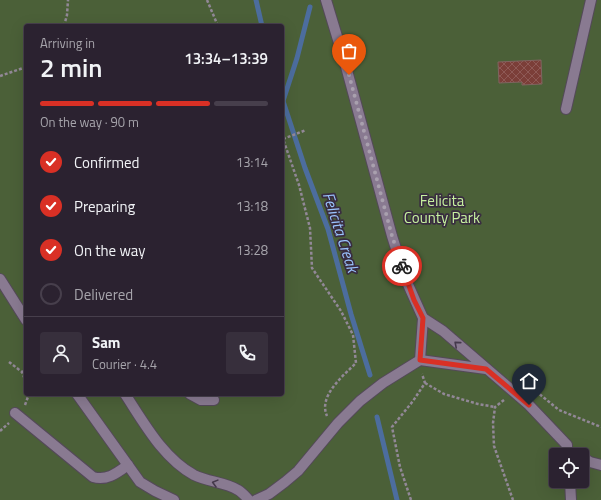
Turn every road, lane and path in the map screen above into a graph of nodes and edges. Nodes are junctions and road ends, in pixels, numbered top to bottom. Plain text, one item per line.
1 (68, 0) edge
2 (207, 0) edge
3 (326, 0) edge
4 (591, 0) edge
5 (65, 24) edge
6 (217, 24) edge
7 (24, 68) edge
8 (0, 76) edge
9 (566, 109) dead end
10 (306, 130) dead end
11 (284, 137) edge
12 (284, 142) edge
13 (285, 146) joint
14 (0, 279) edge
15 (24, 317) edge
16 (423, 318) junction
17 (418, 361) junction
18 (9, 362) dead end
19 (486, 369) junction
20 (22, 372) joint
21 (24, 377) edge
22 (425, 383) junction
23 (529, 386) dead end
24 (78, 396) edge
25 (126, 396) edge
26 (194, 396) edge
27 (507, 397) dead end
28 (214, 400) dead end
29 (495, 407) junction
30 (15, 413) dead end
31 (338, 423) junction
32 (601, 428) edge
33 (565, 448) edge
34 (589, 461) edge
35 (128, 465) junction
36 (601, 465) edge
37 (570, 488) edge
38 (174, 500) edge
39 (249, 500) edge
40 (256, 500) edge
41 (411, 500) edge
42 (513, 500) edge
43 (571, 500) edge

1 - 5 path
2 - 6 path
3 - 16 street
4 - 9 street
7 - 8 path
10 - 11 path
12 - 13 path
13 - 31 path
14 - 15 street
16 - 17 street
19 -> 16 street
17 - 19 street
17 - 22 path
17 - 31 street
18 - 20 path
19 - 33 street
20 - 21 path
22 - 29 path
22 - 41 path
23 - 32 path
24 - 35 street
39 -> 25 street
26 - 28 street
27 - 29 path
29 - 42 path
30 - 35 street
31 - 40 street
34 - 36 street
35 - 38 street
37 - 43 street

